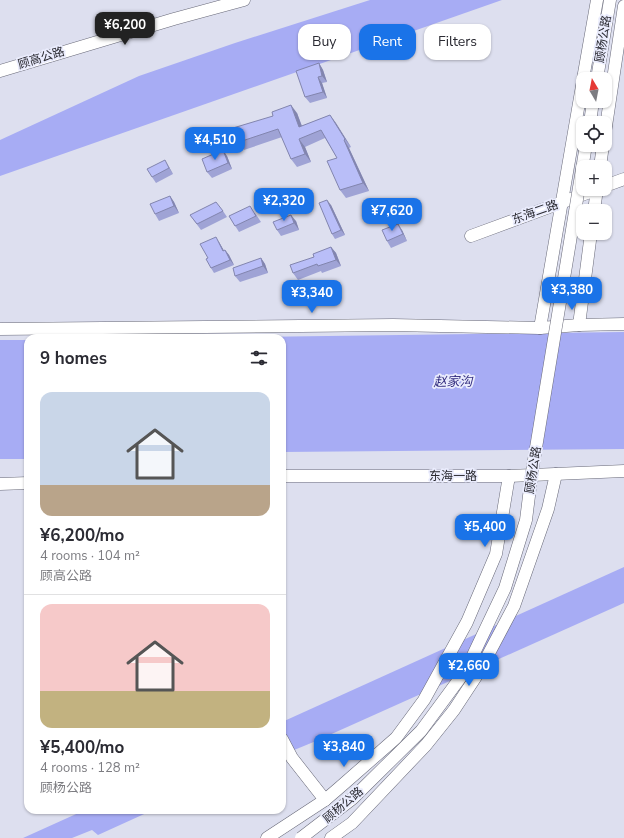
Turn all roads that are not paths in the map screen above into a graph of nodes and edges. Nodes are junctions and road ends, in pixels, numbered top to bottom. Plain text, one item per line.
1 (244, 0) edge
2 (597, 0) edge
3 (610, 0) edge
4 (624, 6) edge
5 (0, 71) edge
6 (584, 72) edge
7 (598, 72) edge
8 (578, 108) edge
9 (608, 116) edge
10 (585, 152) edge
11 (624, 179) edge
12 (612, 183) edge
13 (578, 196) edge
14 (562, 202) junction
15 (471, 236) dead end
16 (590, 240) edge
17 (624, 324) edge
18 (579, 325) junction
19 (540, 328) junction
20 (0, 329) edge
21 (624, 471) edge
22 (556, 474) junction
23 (286, 476) edge
24 (509, 476) junction
25 (24, 483) edge
26 (0, 484) edge
27 (286, 747) edge
28 (325, 800) junction
29 (344, 834) edge
30 (267, 838) edge
31 (301, 838) edge
32 (331, 838) edge

1 - 5 street, 顾高公路
2 - 6 street
3 - 7 street, 顾杨公路
4 - 9 street
8 - 14 street
10 - 31 street, 顾杨公路, bridge
11 - 12 street
13 - 14 street, 东海二路
14 - 15 street, 东海二路
14 - 19 street
16 - 18 street
17 - 18 street
18 - 19 street
19 - 20 street
21 - 22 street, 东海一路
22 - 24 street, 东海一路
22 - 29 street
23 - 24 street, 东海一路
24 - 28 street
25 - 26 street
27 - 28 street
28 - 30 street
29 - 32 street

